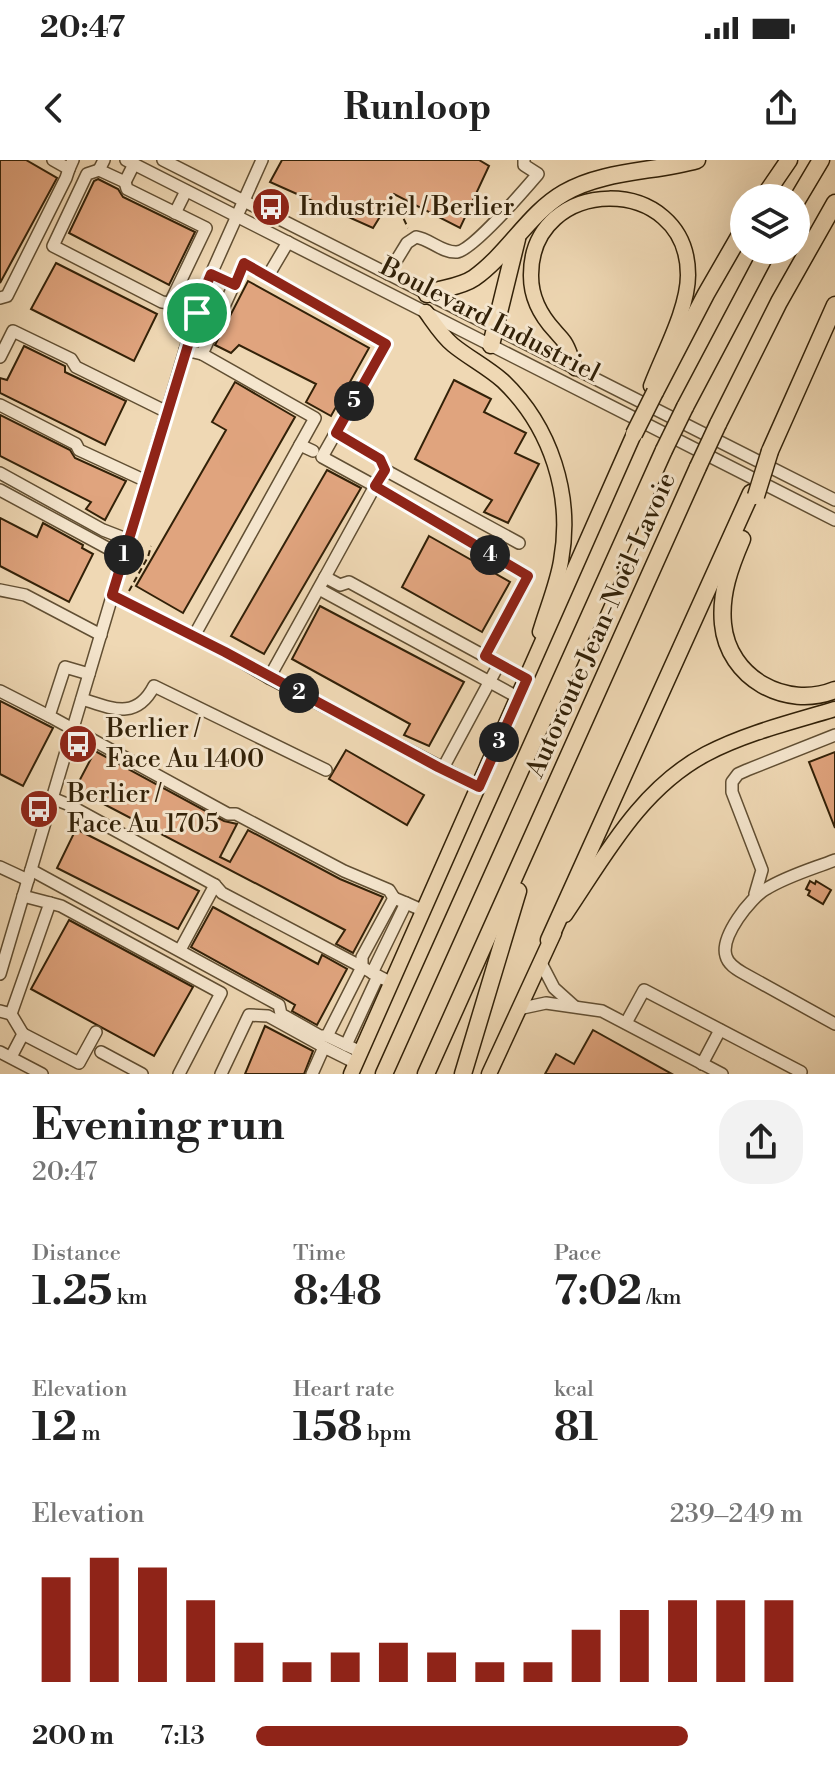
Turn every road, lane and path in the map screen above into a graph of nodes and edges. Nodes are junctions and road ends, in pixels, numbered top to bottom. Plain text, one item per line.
1 (53, 160) edge
2 (163, 160) edge
3 (262, 160) edge
4 (524, 160) edge
5 (697, 160) edge
6 (789, 160) edge
7 (821, 160) edge
8 (130, 162) edge
9 (71, 164) edge
10 (102, 165) edge
11 (125, 182) junction
12 (773, 184) edge
13 (807, 184) edge
14 (186, 191) junction
15 (405, 200) dead end
16 (244, 201) junction
17 (835, 203) edge
18 (175, 213) junction
19 (237, 217) junction
20 (413, 238) junction
21 (517, 239) junction
22 (288, 242) junction
23 (730, 252) edge
24 (761, 264) edge
25 (211, 274) junction
26 (388, 274) junction
27 (268, 276) junction
28 (235, 285) junction
29 (427, 294) junction
30 (0, 298) edge
31 (170, 303) junction
32 (835, 305) edge
33 (426, 312) junction
34 (197, 313) junction
35 (494, 327) junction
36 (491, 345) junction
37 (185, 350) junction
38 (202, 354) junction
39 (0, 357) edge
40 (575, 368) junction
41 (653, 391) junction
42 (0, 405) edge
43 (167, 412) junction
44 (336, 433) junction
45 (634, 434) joint
46 (300, 445) junction
47 (313, 451) dead end
48 (385, 470) junction
49 (0, 473) edge
50 (146, 481) junction
51 (375, 486) junction
52 (0, 490) edge
53 (754, 495) junction
54 (835, 500) edge
55 (835, 520) edge
56 (129, 540) junction
57 (519, 543) dead end
58 (151, 546) dead end
59 (124, 557) junction
60 (325, 577) junction
61 (319, 589) junction
62 (0, 590) edge
63 (128, 594) dead end
64 (112, 595) junction
65 (101, 635) junction
66 (194, 636) junction
67 (485, 656) junction
68 (499, 664) junction
69 (89, 674) junction
70 (269, 678) junction
71 (489, 682) junction
72 (524, 686) junction
73 (835, 690) edge
74 (0, 691) edge
75 (82, 699) junction
76 (835, 709) edge
77 (49, 716) junction
78 (73, 728) junction
79 (835, 735) edge
80 (443, 768) junction
81 (326, 770) dead end
82 (479, 787) junction
83 (52, 798) junction
84 (533, 835) junction
85 (835, 860) edge
86 (0, 867) edge
87 (29, 875) junction
88 (762, 876) junction
89 (215, 885) junction
90 (772, 885) junction
91 (23, 896) junction
92 (753, 898) junction
93 (400, 900) junction
94 (50, 903) junction
95 (424, 911) junction
96 (549, 940) junction
97 (180, 950) junction
98 (540, 961) junction
99 (0, 974) edge
100 (376, 974) junction
101 (575, 1007) junction
102 (518, 1009) junction
103 (6, 1013) edge
104 (626, 1023) junction
105 (835, 1024) edge
106 (720, 1030) junction
107 (96, 1032) dead end
108 (23, 1034) junction
109 (325, 1042) junction
110 (346, 1045) junction
111 (101, 1052) dead end
112 (5, 1054) edge
113 (356, 1063) edge
114 (702, 1064) junction
115 (42, 1074) edge
116 (142, 1074) edge
117 (179, 1074) edge
118 (221, 1074) edge
119 (312, 1074) edge
120 (384, 1074) edge
121 (426, 1074) edge
122 (463, 1074) edge
123 (489, 1074) edge
124 (722, 1074) edge
125 (799, 1074) edge

1 - 9 street
2 - 16 street, Boulevard Industriel
3 - 16 street
4 - 20 street
5 - 21 highway
6 - 12 highway
7 - 13 highway
8 - 11 street
8 - 14 street, Boulevard Industriel
9 - 30 street
10 - 11 street
10 - 31 street
11 - 18 street
14 - 18 street
14 - 19 street, Boulevard Industriel
15 - 20 path
16 - 19 street
16 - 26 street, Boulevard Industriel
17 - 84 highway, Autoroute Jean-Noël-Lavoie, bridge
18 - 31 street
19 - 22 street, Boulevard Industriel
19 - 25 street
20 - 26 street
21 - 29 highway
21 - 35 highway
22 - 27 street
22 - 33 street, Boulevard Industriel
23 - 41 highway
24 - 120 highway, Autoroute Jean-Noël-Lavoie, bridge
25 - 28 street
25 - 34 street
26 - 29 street, Boulevard Industriel
27 - 28 street
27 - 44 street
28 - 38 street
29 - 35 street, Boulevard Industriel
31 - 34 street
32 - 53 highway, bridge
33 - 36 street, Boulevard Industriel
33 - 72 main road
34 - 37 street
35 - 36 highway
35 - 40 street, Boulevard Industriel
36 - 55 street, Boulevard Industriel
37 - 38 street
37 - 43 street
38 - 46 street
39 - 43 street
40 - 41 main road
40 - 54 street, Boulevard Industriel
41 - 45 highway, bridge
42 - 50 street
43 - 50 street
44 - 48 street
44 - 51 street
45 - 72 main road
46 - 47 street
46 - 66 street
48 - 51 street
48 - 57 street
49 - 56 street
50 - 56 street
51 - 60 street
51 - 67 street
52 - 59 street
53 - 73 highway
53 - 96 highway
56 - 59 street
58 - 63 path
59 - 64 street
60 - 61 street
60 - 67 street
61 - 70 street
61 - 71 street
62 - 65 street
64 - 65 street
64 - 66 street
65 - 69 street
66 - 70 street
67 - 68 street
68 - 71 street
68 - 72 street
69 - 75 street
69 - 77 street
70 - 80 street
71 - 72 street
71 - 80 street
72 - 82 main road
74 - 77 street
75 - 78 street
75 - 81 street
76 - 96 main road
77 - 78 street
78 - 83 street
78 - 93 street
79 - 88 street
80 - 82 street
82 - 95 main road
83 - 87 street
83 - 89 street
84 - 121 highway, Autoroute Jean-Noël-Lavoie
84 - 122 highway
85 - 90 street
86 - 87 street
87 - 91 street
87 - 97 street
88 - 90 street
88 - 92 street
89 - 97 street
89 - 100 street
90 - 92 street
91 - 94 street
91 - 99 street
92 - 105 street
93 - 95 street
93 - 100 street
94 - 103 street
94 - 117 street
95 - 100 main road
96 - 98 main road
97 - 109 street
98 - 101 street
98 - 102 main road
100 - 109 street
100 - 110 street
100 - 113 main road
101 - 102 street
101 - 104 street
102 - 123 main road
103 - 108 street
104 - 106 street
104 - 114 street
106 - 114 street
106 - 125 street
107 - 108 street
108 - 112 street
109 - 110 street
109 - 113 street
109 - 118 street
109 - 119 street
110 - 113 street
111 - 116 street
112 - 115 street
114 - 124 street

